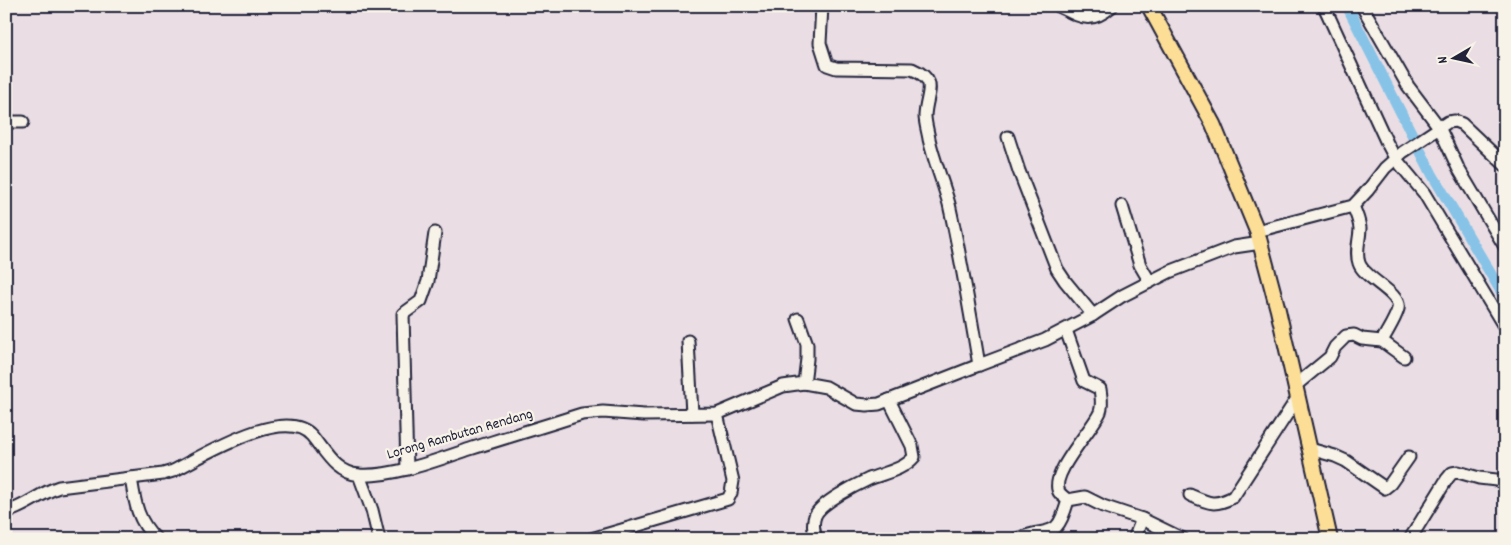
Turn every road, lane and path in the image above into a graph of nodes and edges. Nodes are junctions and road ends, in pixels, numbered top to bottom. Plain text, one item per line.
1 (822, 6) edge
2 (1058, 6) edge
3 (1112, 6) edge
4 (1149, 6) edge
5 (1324, 6) edge
6 (1362, 6) edge
7 (6, 122) edge
8 (23, 122) dead end
9 (1434, 130) junction
10 (1008, 137) dead end
11 (1399, 155) junction
12 (1505, 165) edge
13 (1122, 206) dead end
14 (1353, 206) junction
15 (435, 233) dead end
16 (1259, 237) junction
17 (1505, 247) edge
18 (1150, 282) junction
19 (1094, 315) junction
20 (798, 319) dead end
21 (1505, 328) edge
22 (1066, 330) junction
23 (688, 341) dead end
24 (1382, 341) junction
25 (1404, 357) dead end
26 (979, 365) junction
27 (804, 383) junction
28 (1297, 391) junction
29 (889, 400) junction
30 (692, 414) junction
31 (717, 414) junction
32 (1310, 449) junction
33 (1409, 457) dead end
34 (407, 469) junction
35 (359, 475) junction
36 (131, 478) junction
37 (1505, 481) edge
38 (1190, 495) dead end
39 (1068, 500) junction
40 (6, 512) edge
41 (1142, 519) junction
42 (156, 539) edge
43 (379, 539) edge
44 (591, 539) edge
45 (816, 539) edge
46 (1017, 539) edge
47 (1134, 539) edge
48 (1183, 539) edge
49 (1330, 539) edge
50 (1410, 539) edge

1 - 26 street
2 - 3 street
4 - 16 main road
5 - 11 street
6 - 9 street
7 - 8 street
9 - 11 street
9 - 12 street
9 - 17 street
10 - 19 street
11 - 14 street
11 - 21 street
13 - 18 street
14 - 16 street
14 - 24 street
15 - 34 street
16 - 18 street
16 - 28 main road
18 - 19 street
19 - 22 street
20 - 27 street
22 - 26 street
22 - 39 street
23 - 30 street
24 - 25 street
24 - 28 street
26 - 29 street
27 - 29 street
27 - 31 street
28 - 32 main road
28 - 38 street
29 - 45 street
30 - 31 street, Lorong Rambutan Rendang
30 - 34 street, Lorong Rambutan Rendang
31 - 44 street
32 - 33 street
32 - 49 main road
34 - 35 street, Lorong Rambutan Rendang
35 - 36 street, Lorong Rambutan Rendang
35 - 43 street
36 - 40 street, Lorong Rambutan Rendang
36 - 42 street
37 - 50 street
39 - 41 street
39 - 46 street
41 - 47 street
41 - 48 street

